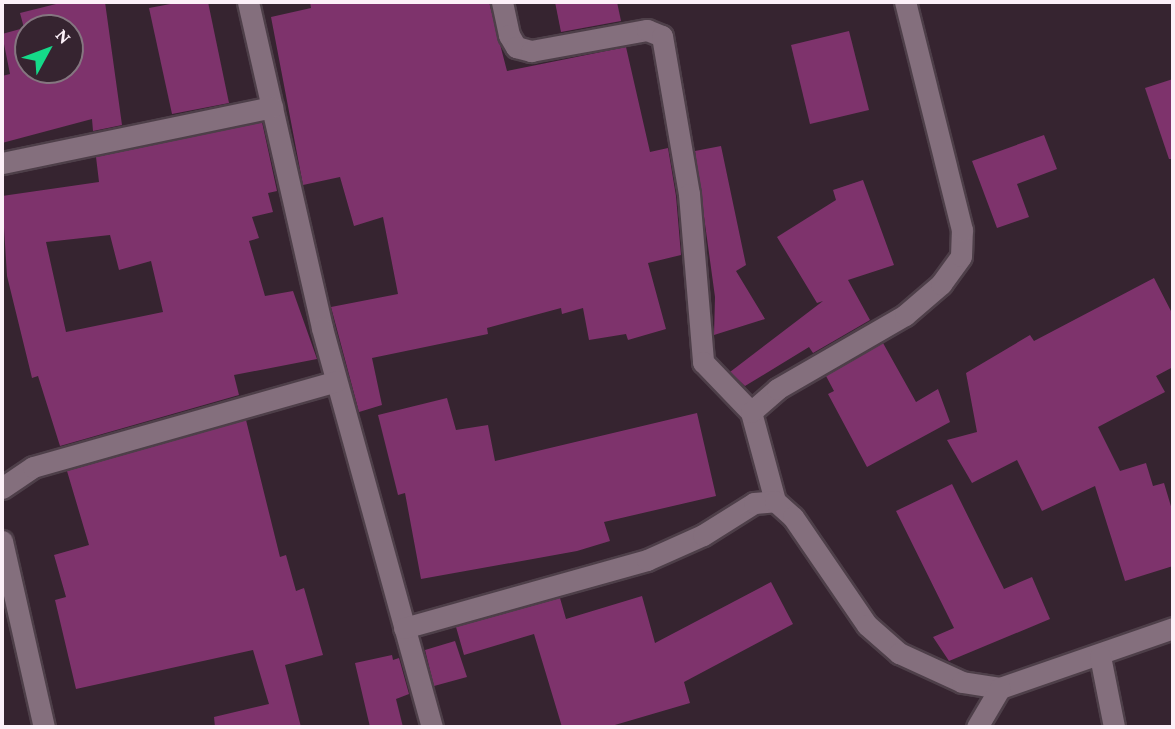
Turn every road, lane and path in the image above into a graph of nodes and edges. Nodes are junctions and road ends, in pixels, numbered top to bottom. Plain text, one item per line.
1 (248, 2) edge
2 (502, 2) edge
3 (905, 2) edge
4 (272, 107) junction
5 (2, 163) edge
6 (336, 381) junction
7 (751, 412) junction
8 (2, 488) edge
9 (775, 501) junction
10 (2, 541) edge
11 (404, 628) junction
12 (1173, 628) edge
13 (1100, 656) junction
14 (1000, 688) junction
15 (44, 727) edge
16 (432, 727) edge
17 (977, 727) edge
18 (1114, 727) edge

1 - 4 street
2 - 7 street
3 - 7 street
4 - 5 street
4 - 6 street
6 - 8 street
6 - 11 street
7 - 9 street
9 - 11 street
9 - 14 street
10 - 15 street
11 - 16 street
12 - 13 street
13 - 14 street
13 - 18 street
14 - 17 street

